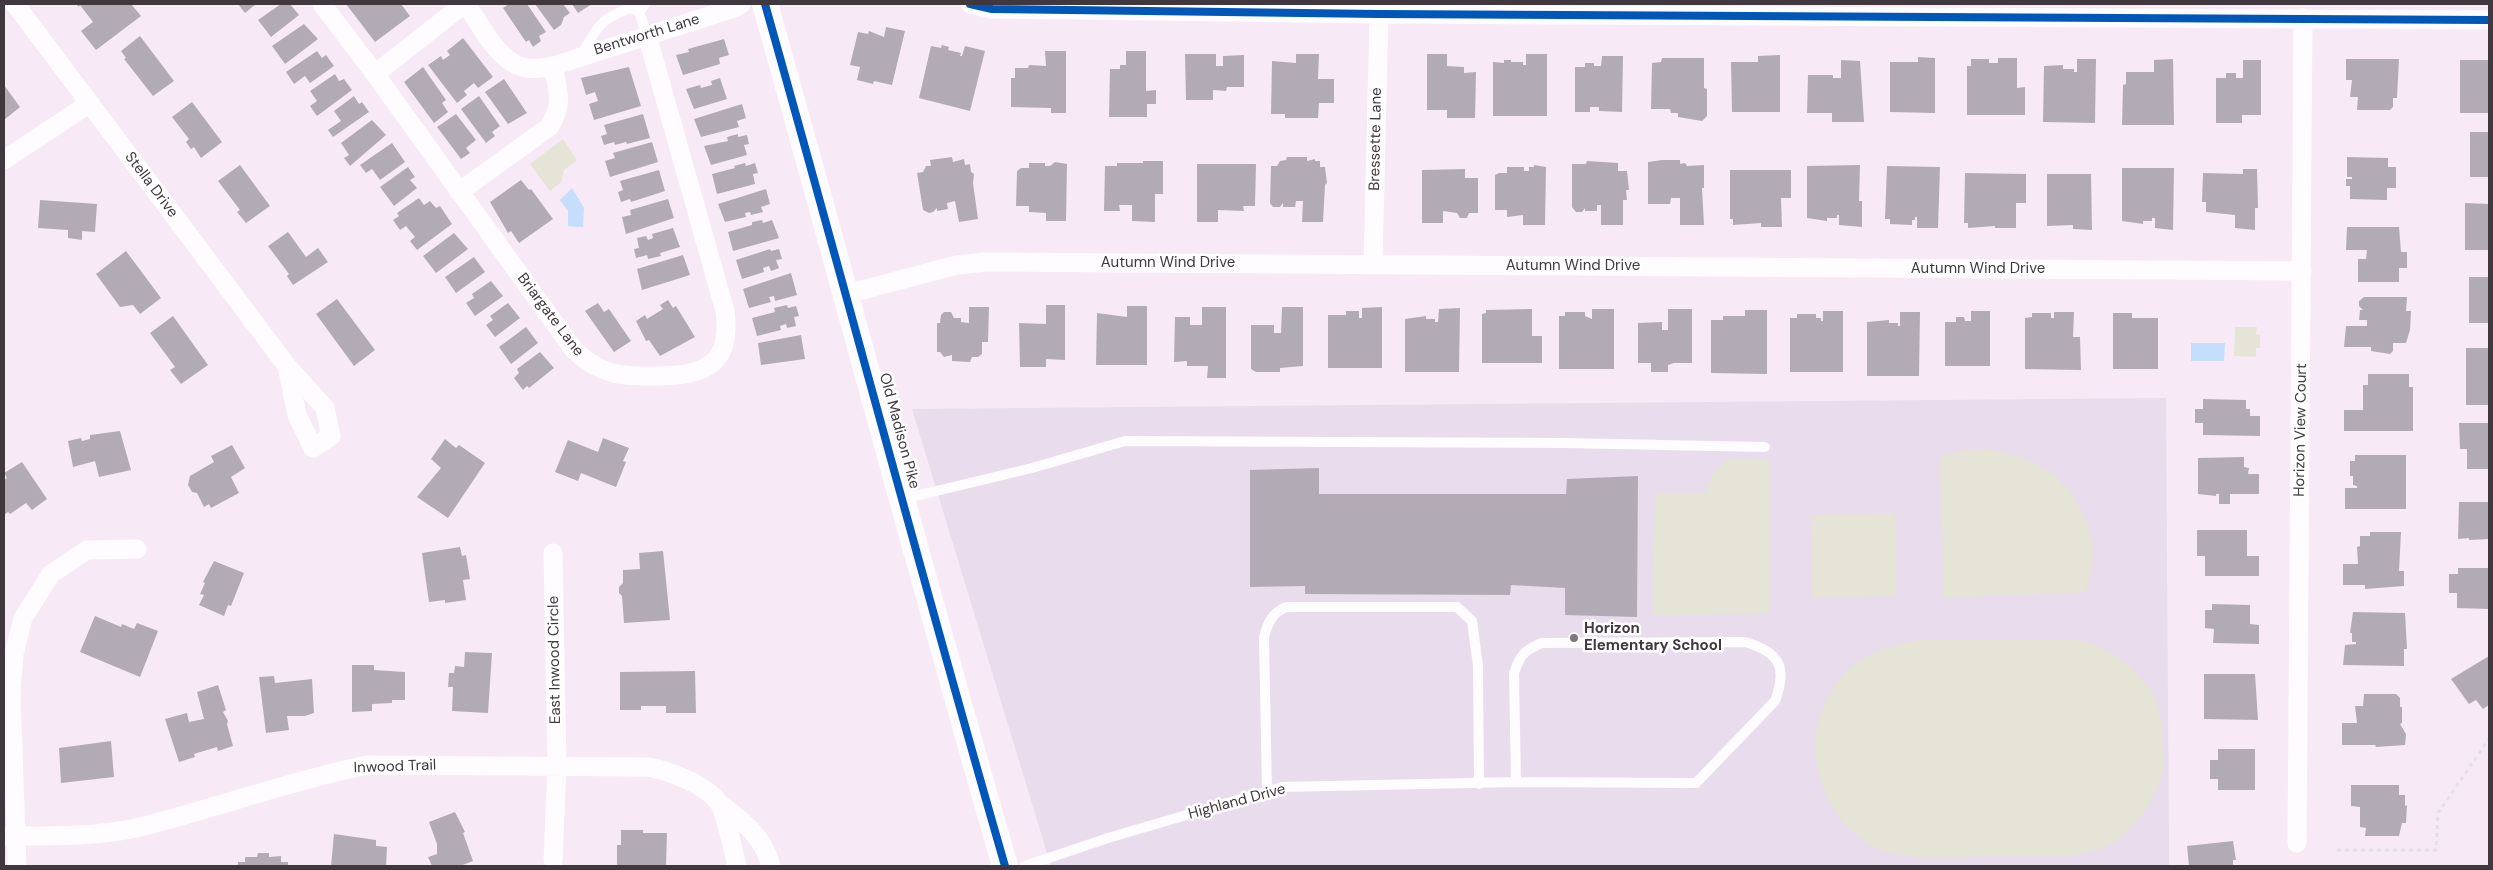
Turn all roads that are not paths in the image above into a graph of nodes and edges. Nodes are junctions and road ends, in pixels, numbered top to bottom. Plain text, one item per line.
1 (15, 4) edge
2 (322, 4) edge
3 (465, 4) edge
4 (742, 4) edge
5 (765, 4) edge
6 (970, 4) edge
7 (639, 5) edge
8 (1379, 14) junction
9 (2303, 18) junction
10 (2489, 20) edge
11 (646, 35) junction
12 (581, 56) junction
13 (553, 66) junction
14 (375, 74) junction
15 (90, 103) junction
16 (4, 160) edge
17 (460, 192) junction
18 (1373, 265) junction
19 (2302, 271) junction
20 (847, 294) junction
21 (287, 366) dead end
22 (1765, 447) dead end
23 (902, 499) junction
24 (137, 549) dead end
25 (553, 553) dead end
26 (556, 766) junction
27 (1516, 782) junction
28 (1479, 784) junction
29 (1267, 792) junction
30 (719, 803) junction
31 (10, 836) edge
32 (2297, 843) dead end
33 (553, 860) dead end
34 (17, 866) edge
35 (738, 866) edge
36 (772, 866) edge
37 (1005, 866) edge
38 (1025, 866) edge

1 - 15 street, Stella Drive
2 - 14 street, Briargate Lane
3 - 13 street, Bentworth Lane
3 - 14 street
4 - 11 street, Bentworth Lane
5 - 20 main road, Old Madison Pike
6 - 8 street
7 - 11 lane
7 - 12 lane
8 - 9 street
8 - 18 street, Bressette Lane
9 - 10 street
9 - 19 street, Horizon View Court
11 - 12 street, Bentworth Lane
11 - 17 street, Briargate Lane
12 - 13 street, Bentworth Lane
13 - 17 street
14 - 17 street, Briargate Lane
15 - 16 street
15 - 21 street, Stella Drive
18 - 19 street, Autumn Wind Drive
18 - 20 street, Autumn Wind Drive
19 - 32 street, Horizon View Court
20 - 23 main road, Old Madison Pike
22 - 23 lane
23 - 37 main road, Old Madison Pike
24 - 31 street
25 - 26 street, East Inwood Circle
26 - 30 street, Inwood Trail
26 - 31 street, Inwood Trail
26 - 33 street, East Inwood Circle
27 - 27 lane, Highland Drive
27 - 28 lane, Highland Drive
28 - 29 lane, Highland Drive
28 - 29 lane
29 - 38 lane, Highland Drive
30 - 35 street
30 - 36 street, Inwood Trail
31 - 34 street

